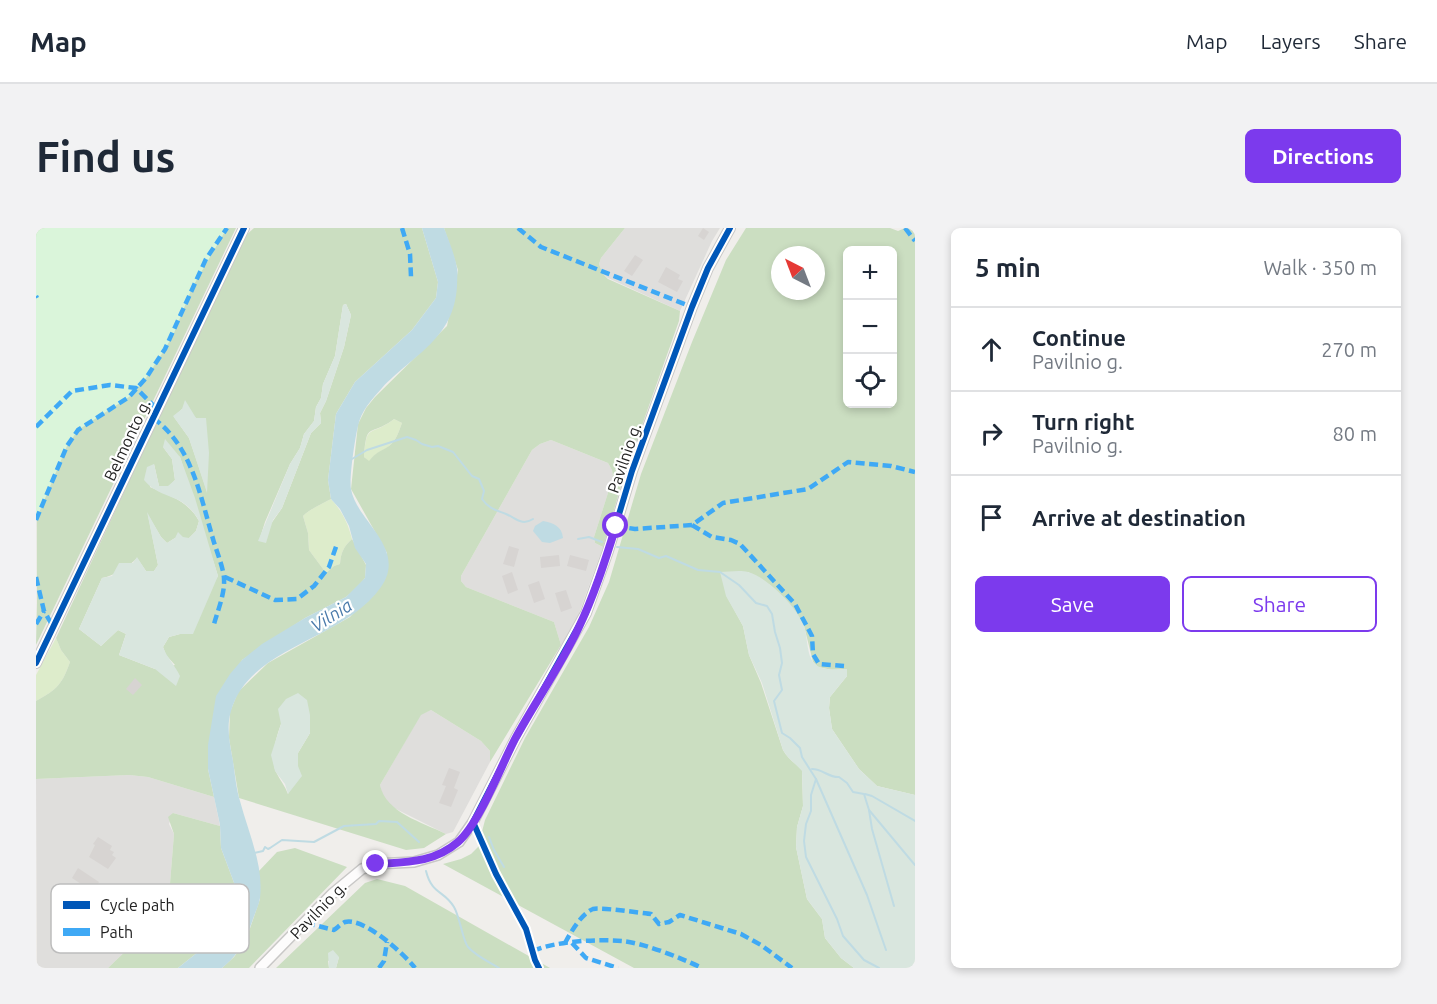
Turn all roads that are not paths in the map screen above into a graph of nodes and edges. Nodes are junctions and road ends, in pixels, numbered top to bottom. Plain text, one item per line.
1 (244, 228) edge
2 (730, 228) edge
3 (36, 663) edge
4 (261, 968) edge

1 - 3 street, Belmonto g.
2 - 4 street, Pavilnio g.

